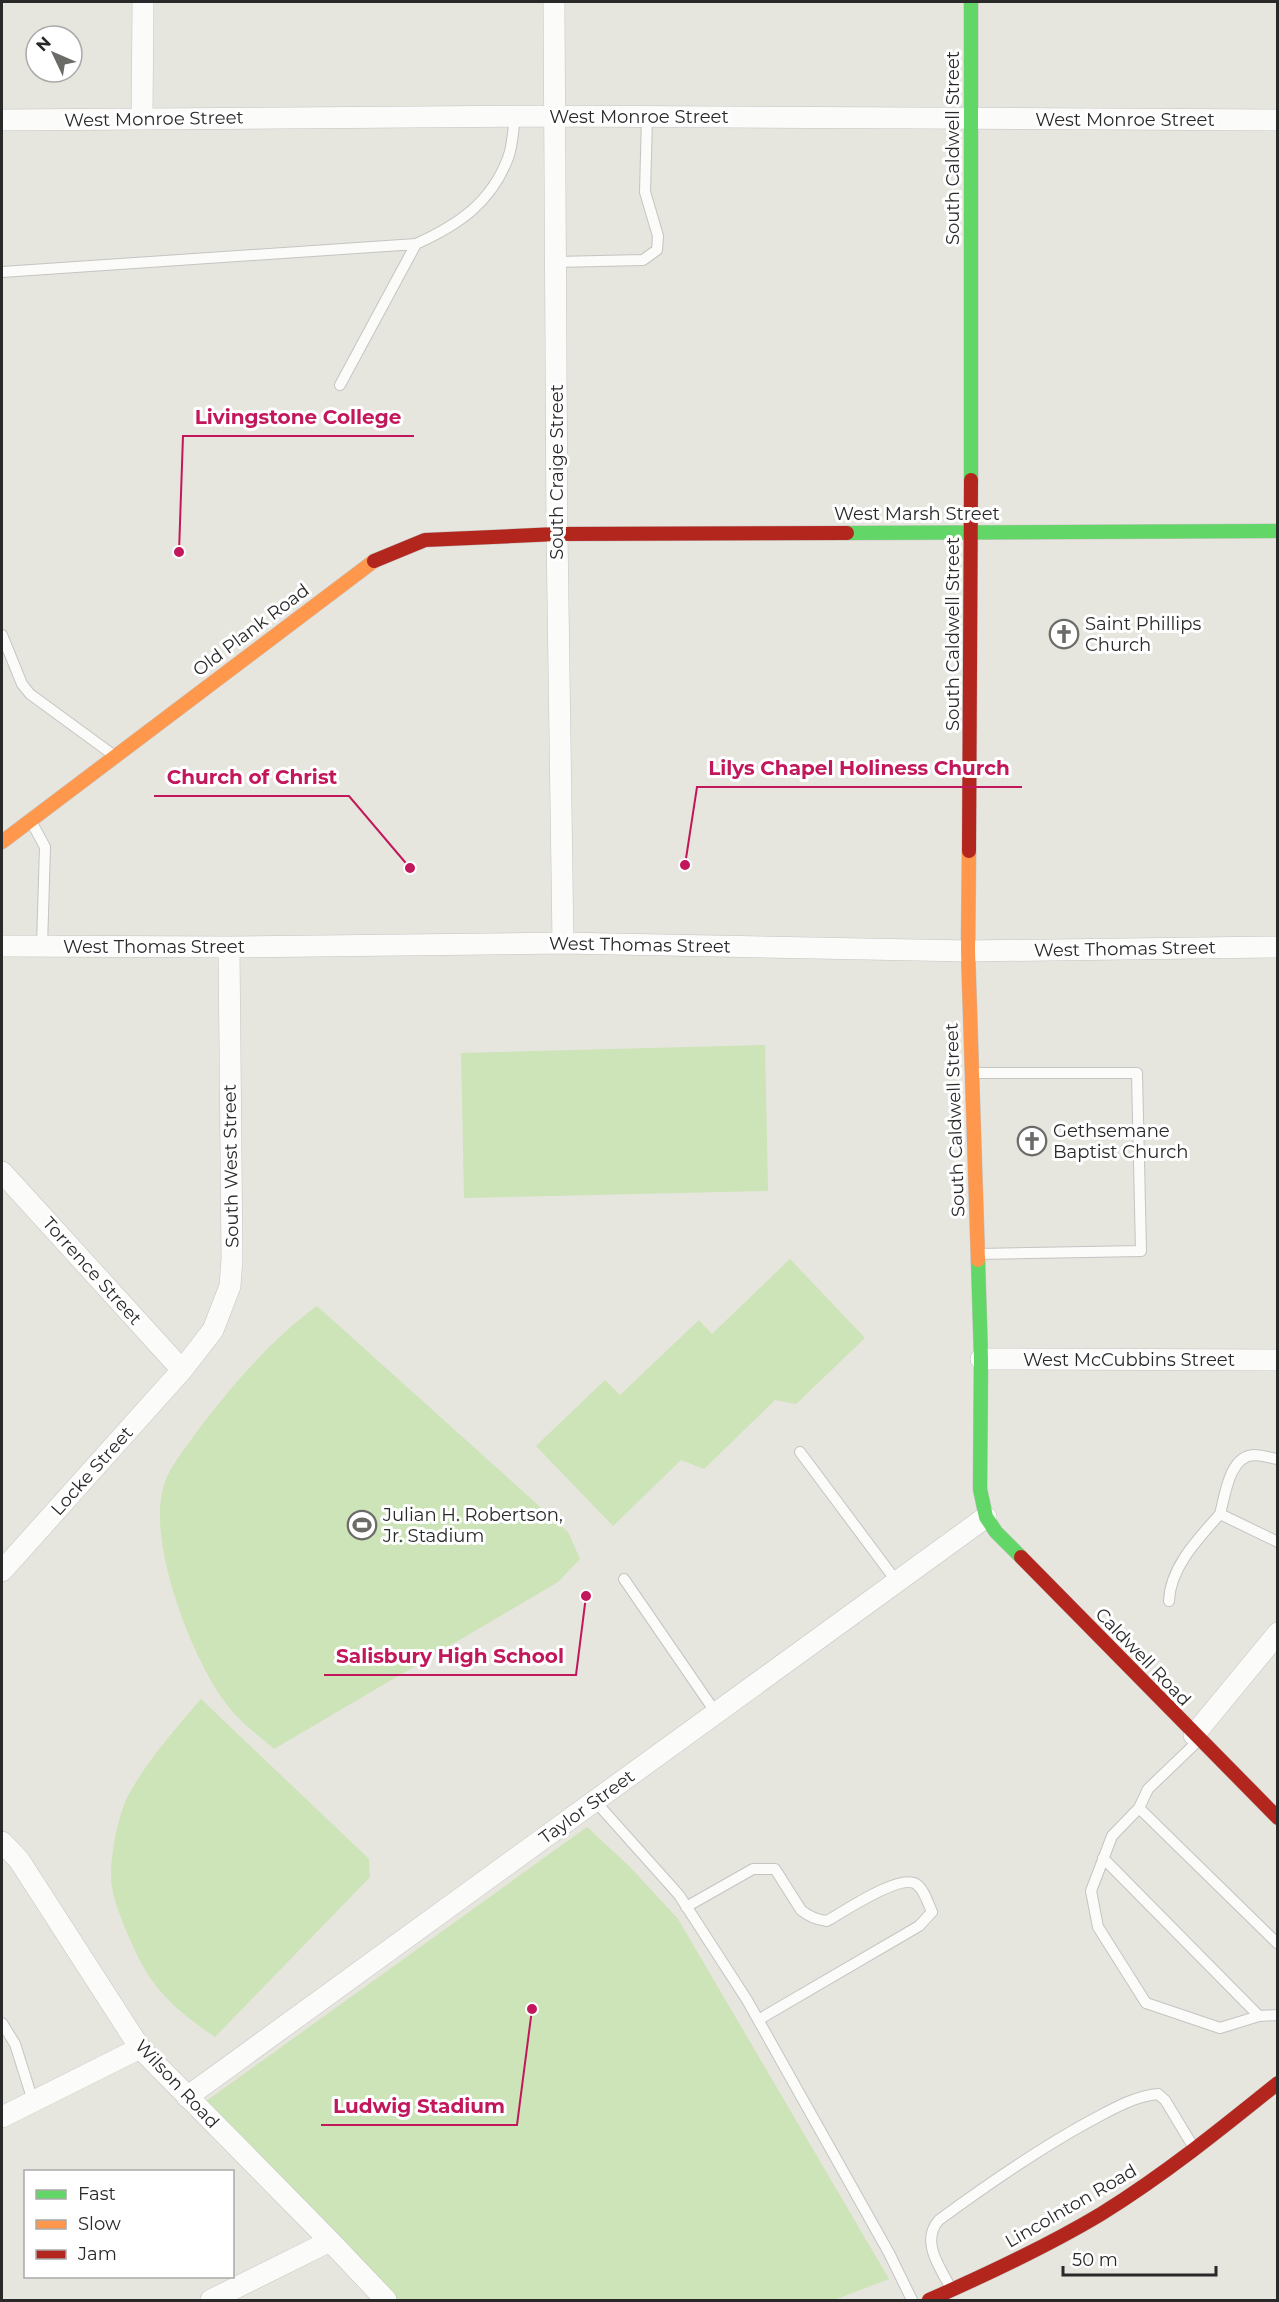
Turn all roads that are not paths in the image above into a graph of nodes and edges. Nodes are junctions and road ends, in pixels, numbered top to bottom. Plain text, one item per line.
1 (143, 2) edge
2 (554, 2) edge
3 (970, 2) edge
4 (515, 116) junction
5 (556, 116) junction
6 (647, 117) junction
7 (142, 119) junction
8 (971, 119) junction
9 (2, 120) edge
10 (1278, 120) edge
11 (416, 244) junction
12 (556, 262) junction
13 (2, 272) edge
14 (340, 386) dead end
15 (1278, 531) edge
16 (971, 532) junction
17 (557, 534) junction
18 (2, 634) edge
19 (115, 756) junction
20 (30, 820) junction
21 (2, 842) edge
22 (563, 943) junction
23 (2, 946) edge
24 (42, 946) junction
25 (229, 947) junction
26 (1278, 947) edge
27 (968, 951) junction
28 (972, 1073) junction
29 (2, 1172) edge
30 (978, 1254) junction
31 (981, 1359) junction
32 (1278, 1360) edge
33 (182, 1370) junction
34 (800, 1452) dead end
35 (1278, 1459) edge
36 (1220, 1514) junction
37 (986, 1517) junction
38 (1278, 1542) edge
39 (2, 1571) edge
40 (624, 1579) dead end
41 (897, 1582) junction
42 (1169, 1601) dead end
43 (1278, 1633) edge
44 (716, 1713) junction
45 (1197, 1737) junction
46 (595, 1801) junction
47 (1139, 1808) junction
48 (1278, 1818) edge
49 (2, 1842) edge
50 (1103, 1858) junction
51 (686, 1907) junction
52 (1278, 1944) edge
53 (1278, 2014) edge
54 (1259, 2016) junction
55 (758, 2020) junction
56 (2, 2023) edge
57 (140, 2048) junction
58 (1277, 2083) edge
59 (187, 2097) junction
60 (33, 2101) junction
61 (2, 2117) edge
62 (1194, 2149) junction
63 (330, 2241) junction
64 (952, 2290) junction
65 (211, 2301) edge
66 (386, 2301) edge
67 (912, 2301) edge
68 (929, 2301) edge

1 - 7 street
2 - 5 street, South Craige Street
3 - 8 street, South Caldwell Street
4 - 5 street, West Monroe Street
4 - 7 street, West Monroe Street
4 - 11 lane
5 - 6 street, West Monroe Street
5 - 12 street, South Craige Street
6 - 8 street, West Monroe Street
6 - 12 lane
7 - 9 street, West Monroe Street
8 - 10 street, West Monroe Street
8 - 16 street, South Caldwell Street
11 - 13 lane
11 - 14 lane
12 - 17 street, South Craige Street
15 - 16 street, West Marsh Street
16 - 17 street, West Marsh Street
16 - 27 street, South Caldwell Street
17 - 19 street, Old Plank Road
17 - 22 street, South Craige Street
18 - 19 lane
19 - 20 street, Old Plank Road
20 - 21 street, Old Plank Road
20 - 24 lane
22 - 25 street, West Thomas Street
22 - 27 street, West Thomas Street
23 - 24 street, West Thomas Street
24 - 25 street, West Thomas Street
25 - 33 street, South West Street
26 - 27 street, West Thomas Street
27 - 28 street, South Caldwell Street
28 - 30 street, South Caldwell Street
28 - 30 lane
29 - 33 street, Torrence Street
30 - 31 street, South Caldwell Street
31 - 32 street, West McCubbins Street
31 - 37 street, South Caldwell Street
33 - 39 street, Locke Street
34 - 41 lane
35 - 36 lane
36 - 38 lane
36 - 42 lane
37 - 41 street, Taylor Street
37 - 45 street, Caldwell Road
40 - 44 lane
41 - 44 street, Taylor Street
43 - 45 street
44 - 46 street, Taylor Street
45 - 47 lane
45 - 48 street, Caldwell Road
46 - 51 lane
46 - 59 street, Taylor Street
47 - 50 lane
47 - 52 lane
49 - 57 street, Wilson Road
50 - 54 lane
50 - 54 lane
51 - 55 lane
51 - 55 lane
53 - 54 lane
55 - 67 lane
56 - 60 lane
57 - 59 street, Wilson Road
57 - 60 street
58 - 62 street, Lincolnton Road
59 - 63 street, Wilson Road
60 - 61 street
62 - 64 street, Lincolnton Road
62 - 64 lane
63 - 65 street
63 - 66 street, Wilson Road
64 - 68 street, Lincolnton Road

